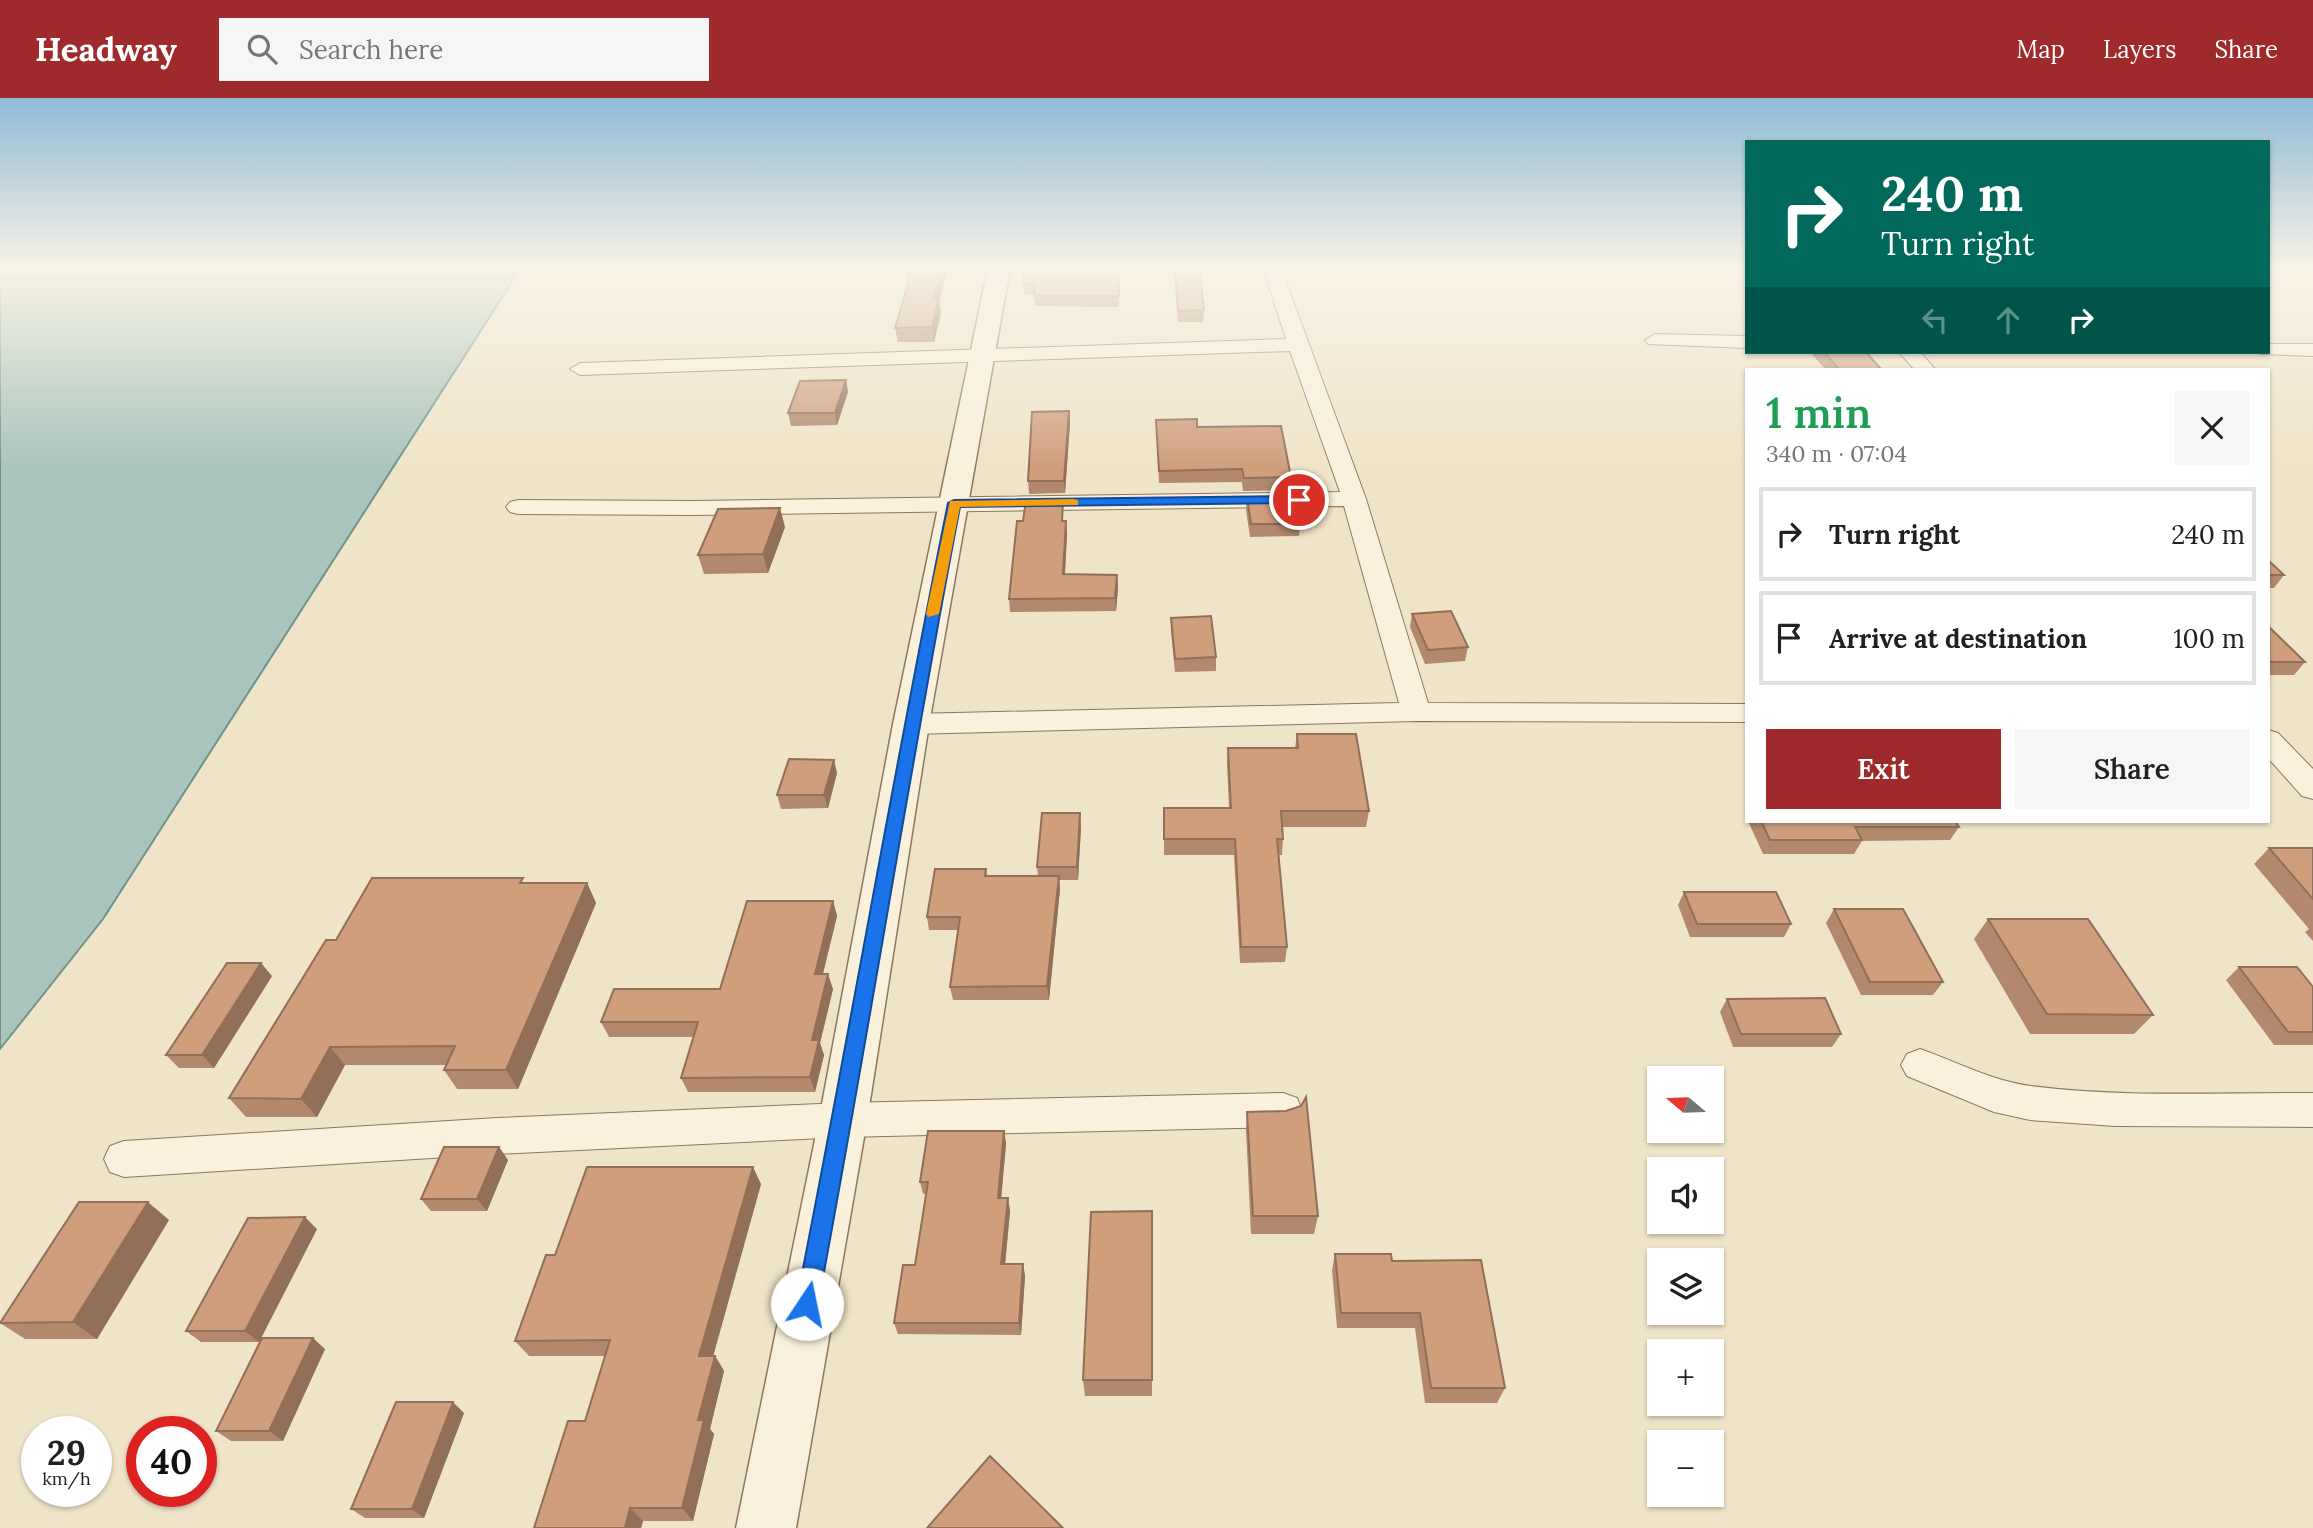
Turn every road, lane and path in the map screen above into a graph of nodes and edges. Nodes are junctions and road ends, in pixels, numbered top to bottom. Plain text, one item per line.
1 (987, 335) edge
2 (1295, 335) edge
3 (1655, 340) dead end
4 (1745, 342) edge
5 (1298, 345) junction
6 (2270, 350) edge
7 (2313, 350) edge
8 (1911, 354) edge
9 (983, 356) junction
10 (1924, 368) edge
11 (580, 369) dead end
12 (1354, 499) junction
13 (954, 503) junction
14 (517, 507) dead end
15 (1416, 712) junction
16 (1745, 713) edge
17 (911, 724) junction
18 (2270, 742) edge
19 (2313, 788) edge
20 (1920, 1066) dead end
21 (1283, 1110) edge
22 (2313, 1110) edge
23 (843, 1120) junction
24 (124, 1159) dead end
25 (766, 1528) edge

1 - 9 street
2 - 5 street
3 - 4 street
5 - 9 street
5 - 12 street
6 - 7 street
8 - 10 street
9 - 11 street
9 - 13 street
12 - 13 street
12 - 15 street
13 - 14 street
13 - 17 street
15 - 16 street
15 - 17 street
17 - 23 street
18 - 19 street
20 - 22 street
21 - 23 street
23 - 24 street
23 - 25 street

